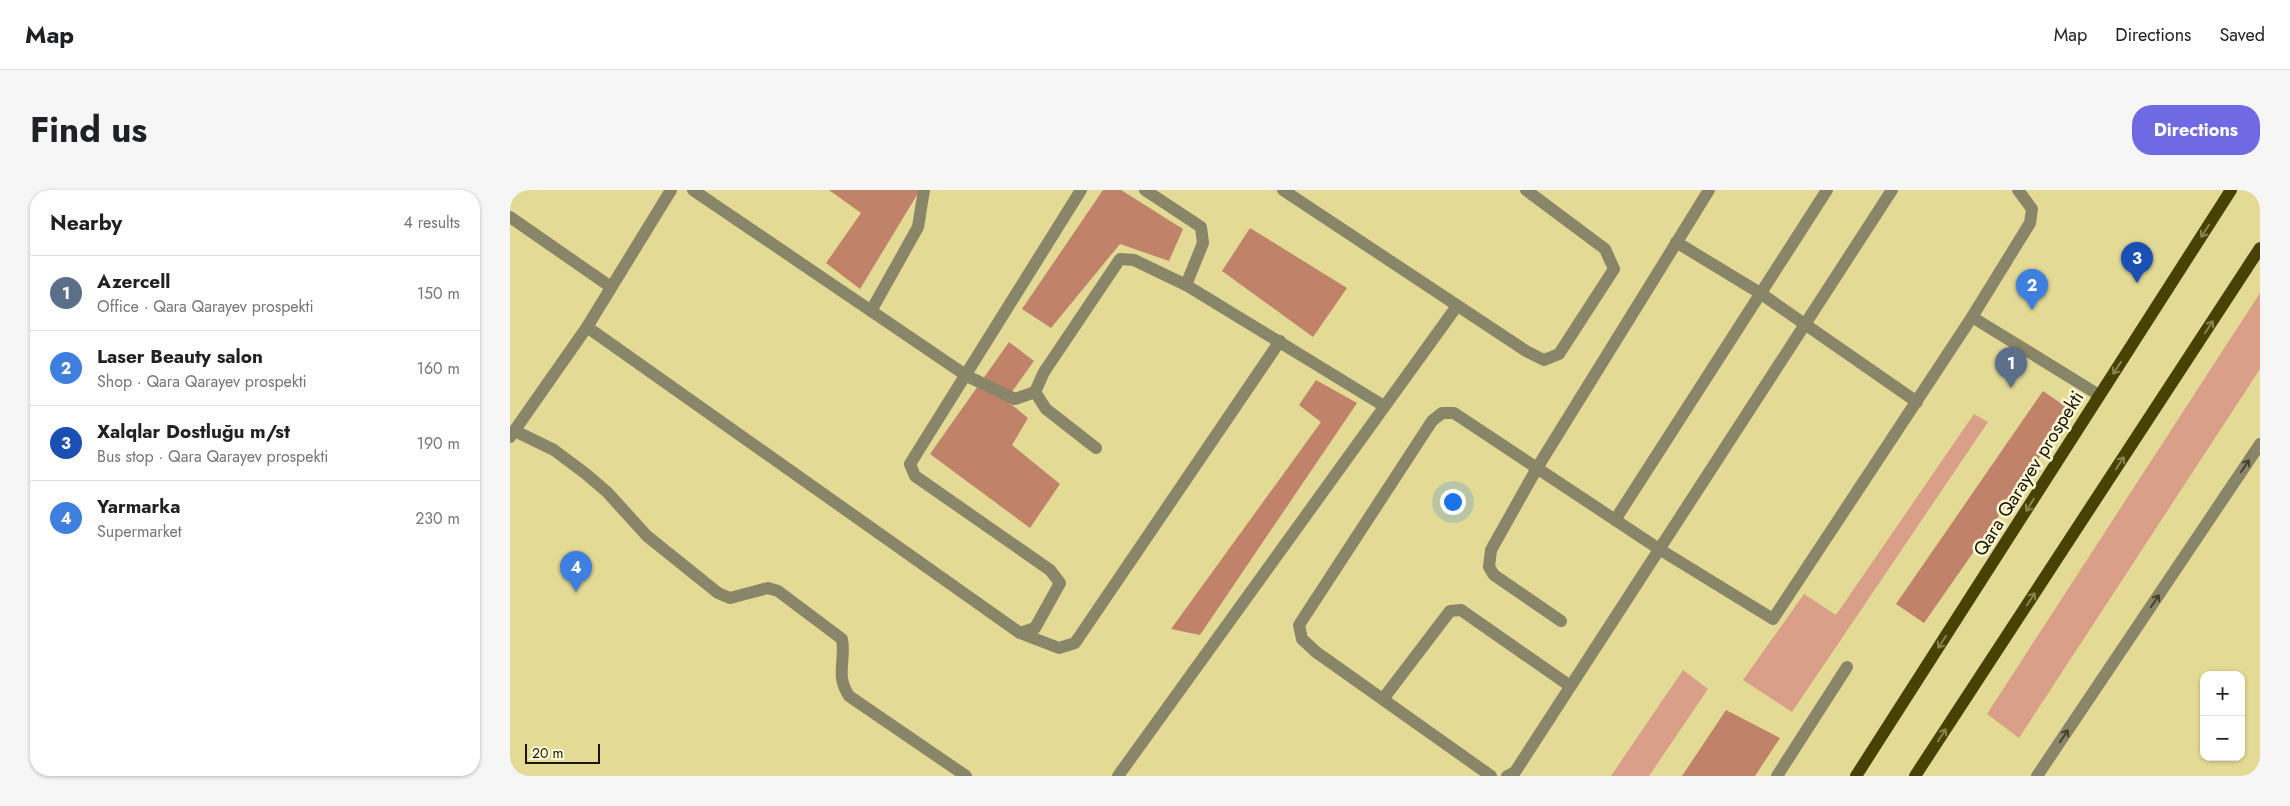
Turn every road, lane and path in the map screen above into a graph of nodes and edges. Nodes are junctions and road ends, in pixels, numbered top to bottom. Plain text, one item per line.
1 (671, 190) edge
2 (693, 190) edge
3 (924, 190) edge
4 (1081, 190) edge
5 (1145, 190) edge
6 (1283, 190) edge
7 (1526, 190) edge
8 (1709, 190) edge
9 (1828, 190) edge
10 (1892, 190) edge
11 (2018, 190) edge
12 (2231, 190) edge
13 (510, 218) edge
14 (1676, 242) junction
15 (2260, 248) edge
16 (1186, 284) junction
17 (611, 287) junction
18 (1760, 293) junction
19 (1457, 306) junction
20 (871, 311) junction
21 (1972, 317) junction
22 (1805, 324) junction
23 (587, 327) junction
24 (1280, 341) junction
25 (967, 376) junction
26 (1035, 392) junction
27 (2099, 395) junction
28 (1916, 402) junction
29 (1384, 406) junction
30 (512, 434) edge
31 (2260, 444) edge
32 (1096, 448) dead end
33 (1538, 468) junction
34 (1615, 520) junction
35 (1659, 549) junction
36 (1561, 621) dead end
37 (1020, 634) junction
38 (1847, 667) dead end
39 (1570, 686) junction
40 (1383, 699) junction
41 (966, 776) edge
42 (1118, 776) edge
43 (1491, 776) edge
44 (1507, 776) edge
45 (1777, 776) edge
46 (1856, 776) edge
47 (1915, 776) edge
48 (2037, 776) edge

1 - 17 street
2 - 20 street
3 - 20 street
4 - 25 street
5 - 16 street
6 - 19 street
7 - 19 street
8 - 14 street
9 - 18 street
10 - 22 street
11 - 21 street
12 -> 27 main road, Qara Qarayev prospekti
13 - 17 street
14 - 18 street
14 - 33 street
47 -> 15 main road
16 - 24 street
16 - 26 street
17 - 23 street
18 - 22 street
18 - 34 street
19 - 29 street
20 - 25 street
21 - 27 street
21 - 28 street
22 - 28 street
22 - 35 street
23 - 30 street
23 - 37 street
24 - 29 street
24 - 37 street
25 - 26 street
25 - 37 street
26 - 32 street
27 -> 46 main road, Qara Qarayev prospekti
28 - 35 street
29 - 42 street
30 - 41 street
48 -> 31 street
33 - 34 street
33 - 36 street
33 - 40 street
34 - 35 street
35 - 39 street
38 - 45 street
39 - 40 street
39 - 44 street
40 - 43 street

